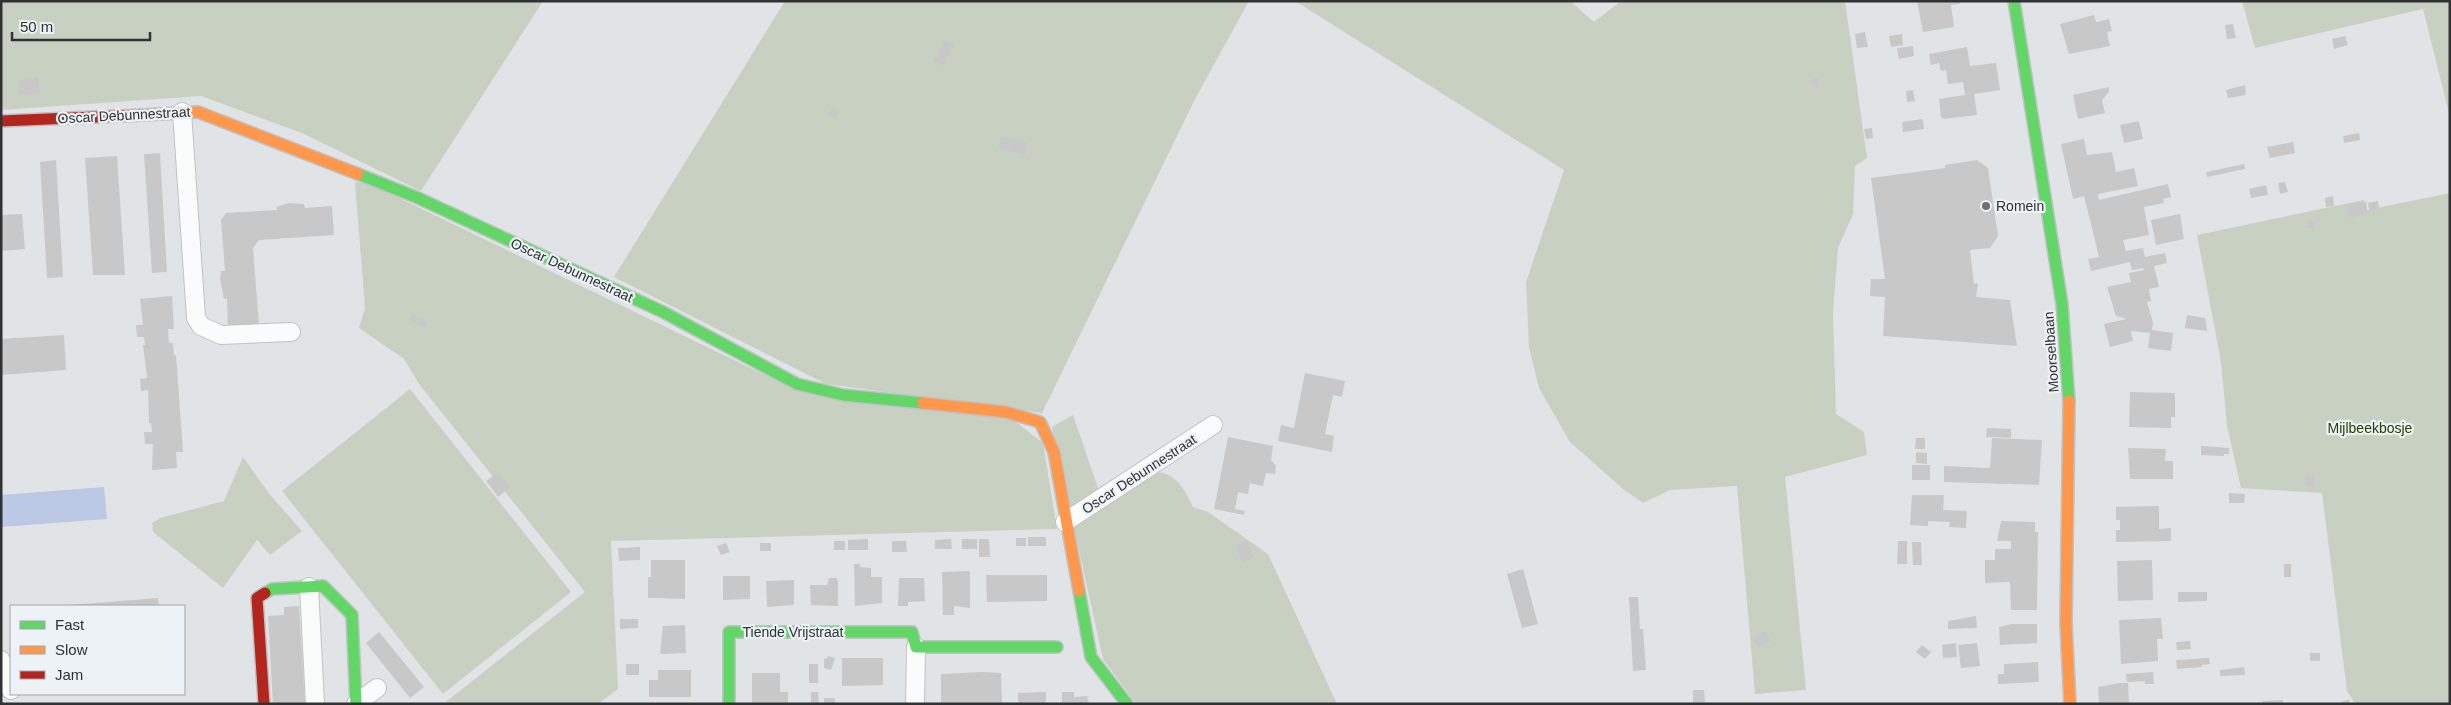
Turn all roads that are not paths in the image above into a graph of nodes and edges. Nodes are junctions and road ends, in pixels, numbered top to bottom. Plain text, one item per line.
1 (2014, 1) edge
2 (182, 112) junction
3 (1, 121) edge
4 (291, 332) dead end
5 (1213, 426) dead end
6 (1065, 522) junction
7 (309, 587) junction
8 (916, 647) junction
9 (1057, 647) dead end
10 (1, 660) edge
11 (10, 687) edge
12 (377, 688) dead end
13 (264, 704) edge
14 (315, 704) edge
15 (356, 704) edge
16 (729, 704) edge
17 (915, 704) edge
18 (1128, 704) edge
19 (2070, 704) edge

1 - 19 street, Moorselbaan
2 - 3 street, Oscar Debunnestraat
2 - 4 street
2 - 6 street, Oscar Debunnestraat
5 - 6 street, Oscar Debunnestraat
6 - 18 street, Oscar Debunnestraat
7 - 13 street
7 - 14 street
7 - 15 street
8 - 9 street
8 - 16 street, Tiende Vrijstraat
8 - 17 street
10 - 11 street
12 - 15 street

